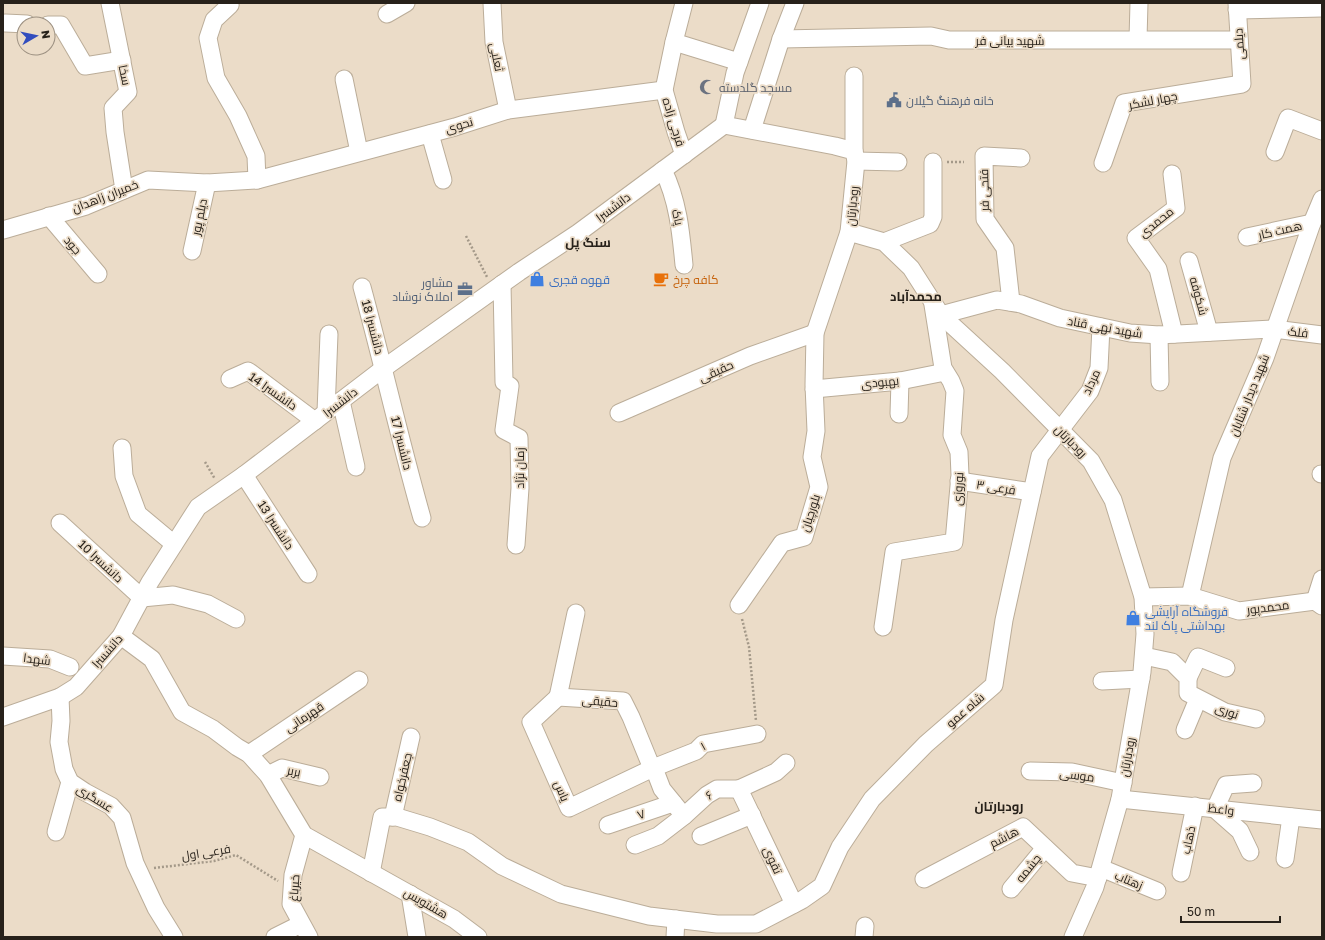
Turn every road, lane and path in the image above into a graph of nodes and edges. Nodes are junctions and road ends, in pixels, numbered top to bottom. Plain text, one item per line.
1 (110, 3) edge
2 (229, 3) edge
3 (406, 3) edge
4 (492, 3) edge
5 (684, 3) edge
6 (760, 3) edge
7 (795, 3) edge
8 (1139, 3) edge
9 (1321, 3) edge
10 (1238, 7) edge
11 (1322, 8) edge
12 (387, 14) dead end
13 (5, 23) dead end
14 (16, 24) edge
15 (56, 25) edge
16 (781, 39) junction
17 (1138, 39) junction
18 (1239, 40) junction
19 (674, 42) junction
20 (122, 60) junction
21 (739, 62) junction
22 (854, 76) dead end
23 (344, 79) dead end
24 (1242, 84) joint
25 (664, 90) junction
26 (508, 110) junction
27 (724, 125) junction
28 (752, 130) junction
29 (1322, 131) edge
30 (430, 134) junction
31 (359, 152) junction
32 (1275, 152) dead end
33 (684, 155) junction
34 (855, 156) junction
35 (1020, 158) dead end
36 (898, 162) dead end
37 (933, 162) dead end
38 (1103, 162) dead end
39 (663, 170) junction
40 (1172, 174) dead end
41 (257, 180) junction
42 (443, 180) dead end
43 (207, 183) junction
44 (124, 190) junction
45 (1322, 199) edge
46 (49, 216) junction
47 (1312, 222) junction
48 (3, 230) edge
49 (849, 232) junction
50 (466, 236) dead end
51 (1248, 237) dead end
52 (884, 242) junction
53 (192, 251) dead end
54 (1189, 261) dead end
55 (684, 265) dead end
56 (98, 274) dead end
57 (362, 287) dead end
58 (498, 287) junction
59 (1011, 302) junction
60 (937, 310) junction
61 (1101, 327) junction
62 (1274, 329) junction
63 (1209, 332) junction
64 (328, 334) dead end
65 (815, 334) junction
66 (1167, 334) junction
67 (1322, 335) edge
68 (384, 368) junction
69 (945, 372) junction
70 (230, 379) dead end
71 (900, 381) junction
72 (1160, 382) dead end
73 (814, 389) junction
74 (341, 400) junction
75 (619, 413) dead end
76 (899, 414) dead end
77 (320, 417) junction
78 (1060, 430) junction
79 (122, 448) dead end
80 (356, 467) dead end
81 (244, 475) junction
82 (959, 481) junction
83 (1032, 492) junction
84 (422, 518) dead end
85 (60, 523) dead end
86 (174, 544) junction
87 (516, 545) dead end
88 (308, 574) dead end
89 (1322, 579) edge
90 (1190, 596) junction
91 (1143, 597) junction
92 (142, 598) junction
93 (1318, 603) edge
94 (739, 605) joint
95 (576, 613) dead end
96 (236, 619) dead end
97 (883, 627) dead end
98 (121, 636) junction
99 (3, 656) edge
100 (1144, 656) junction
101 (70, 667) dead end
102 (1226, 668) dead end
103 (1188, 678) junction
104 (1141, 679) junction
105 (359, 680) dead end
106 (1102, 681) dead end
107 (60, 697) junction
108 (558, 697) junction
109 (1198, 699) junction
110 (3, 717) edge
111 (1256, 719) dead end
112 (1185, 730) dead end
113 (757, 734) joint
114 (411, 737) dead end
115 (249, 754) junction
116 (786, 763) dead end
117 (653, 768) junction
118 (1030, 771) dead end
119 (268, 775) junction
120 (320, 777) dead end
121 (70, 782) junction
122 (1253, 783) dead end
123 (739, 789) junction
124 (1121, 791) junction
125 (1195, 806) junction
126 (1215, 809) junction
127 (679, 810) junction
128 (752, 815) junction
129 (393, 817) junction
130 (1291, 817) junction
131 (1322, 820) edge
132 (608, 825) dead end
133 (56, 832) dead end
134 (304, 835) junction
135 (701, 836) dead end
136 (635, 845) dead end
137 (1045, 848) junction
138 (1250, 852) dead end
139 (1285, 859) dead end
140 (138, 870) junction
141 (371, 873) junction
142 (1099, 873) junction
143 (1181, 873) dead end
144 (924, 879) dead end
145 (1011, 889) dead end
146 (292, 890) junction
147 (1157, 891) dead end
148 (410, 894) junction
149 (794, 904) junction
150 (676, 919) junction
151 (757, 930) edge
152 (305, 931) edge
153 (174, 937) edge
154 (275, 937) edge
155 (417, 937) edge
156 (478, 937) edge
157 (675, 937) edge
158 (1073, 937) edge

1 - 20 street, سخا
2 - 41 street
3 - 12 street
4 - 26 street, ثعلبی
5 - 19 street, فرجی زاده
6 - 21 street
7 - 16 street
8 - 17 street
9 - 11 street
10 - 11 street
10 - 18 street, دیلمی
13 - 14 street
15 - 20 street
16 - 17 street, شهید بیانی فر
16 - 28 street
17 - 18 street, شهید بیانی فر
18 - 24 street, دیلمی
19 - 21 street
19 - 25 street, فرجی زاده
20 - 44 street, سخا
21 - 27 street
22 - 34 street, رودبارتان
23 - 31 street
24 - 38 street, چهار لشکر
25 - 26 street, نحوی
25 - 33 street, فرجی زاده
26 - 30 street, نحوی
27 - 28 street
27 - 33 street, دانشسرا
28 - 34 street
29 - 32 street
30 - 31 street, نحوی
30 - 42 street
31 - 41 street, نحوی
33 - 39 street, دانشسرا
34 - 36 street
34 - 49 street, رودبارتان
35 - 59 street, فتحی فر
37 - 52 street
39 - 55 street, پاک
39 - 58 street, دانشسرا
40 - 66 street, محمدی
41 - 43 street, خمیران زاهدان
43 - 44 street, خمیران زاهدان
43 - 53 street, دیلم پور
44 - 46 street, خمیران زاهدان
45 - 47 street, شهید دیدار شتابان
46 - 48 street, خمیران زاهدان
46 - 56 street, جود
47 - 51 street, همت کار
47 - 62 street, شهید دیدار شتابان
49 - 52 street, رودبارتان
49 - 65 street, بلورچیان
50 - 58 path
52 - 60 street, رودبارتان
54 - 63 street, شکوفه
57 - 68 street, دانشسرا 18
58 - 68 street, دانشسرا
58 - 87 street, زمان نژاد
59 - 60 street, شهید نهی قناد
59 - 61 street, شهید نهی قناد
60 - 69 street, نوروزی
60 - 78 street, رودبارتان
61 - 66 street, شهید نهی قناد
61 - 78 street, مرداد
62 - 63 street, شهید نهی قناد
62 - 67 street, فلک
62 - 90 street, شهید دیدار شتابان
63 - 66 street, شهید نهی قناد
64 - 77 street
65 - 73 street, بلورچیان
65 - 75 street, حقیقی
66 - 72 street
68 - 74 street, دانشسرا
68 - 84 street, دانشسرا 17
69 - 71 street, بهبودی
69 - 82 street, نوروزی
70 - 77 street, دانشسرا 14
71 - 73 street, بهبودی
71 - 76 street
73 - 94 street, بلورچیان
74 - 77 street, دانشسرا
74 - 80 street
77 - 81 street, دانشسرا
78 - 83 street, شاه عمو
78 - 91 street, رودبارتان
79 - 86 street
81 - 86 street, دانشسرا
81 - 88 street, دانشسرا 13
82 - 83 street, فرعی ۳
82 - 97 street, نوروزی
83 - 149 street, شاه عمو
85 - 92 street, دانشسرا 10
86 - 92 street, دانشسرا
89 - 93 street
90 - 91 street, محمدپور
90 - 93 street, محمدپور
91 - 100 street, رودبارتان
92 - 96 street
92 - 98 street, دانشسرا
94 - 113 path
95 - 108 street
98 - 107 street, دانشسرا
98 - 115 street
99 - 101 street, شهدا
100 - 103 street
100 - 104 street, رودبارتان
102 - 103 street
103 - 109 street, نوری
104 - 106 street
104 - 124 street, رودبارتان
105 - 115 street, قهرمانی
107 - 110 street, دانشسرا
107 - 121 street, عسگری
108 - 117 street, حقیقی
108 - 117 street, یاس
109 - 111 street, نوری
109 - 112 street
113 - 117 street, ۱
114 - 129 street, جعفرخواه
115 - 119 street
116 - 123 street
117 - 127 street, حقیقی
118 - 124 street, موسی
119 - 120 street, بربر
119 - 134 street
121 - 133 street
121 - 140 street, عسگری
122 - 126 street
123 - 127 street, ۶
123 - 128 street, تقوی
124 - 125 street, واعظ
124 - 142 street, رودبارتان
125 - 126 street, واعظ
125 - 143 street, ذهاب
126 - 130 street, واعظ
126 - 138 street
127 - 132 street, ۷
127 - 136 street, ۶
128 - 135 street
128 - 149 street, تقوی
129 - 141 street
129 - 150 street
130 - 131 street, واعظ
130 - 139 street
134 - 141 street, هشتویس
134 - 146 street, خیرباغ
137 - 142 street, هاشم
137 - 144 street, هاشم
137 - 145 street, چشمه
140 - 146 path, فرعی اول
140 - 153 street, عسگری
141 - 148 street, هشتویس
142 - 147 street, زهتاب
142 - 158 street, رودبارتان
146 - 152 street, خیرباغ
148 - 155 street
148 - 156 street, هشتویس
149 - 151 street, شاه عمو
150 - 151 street
150 - 157 street
152 - 154 street

